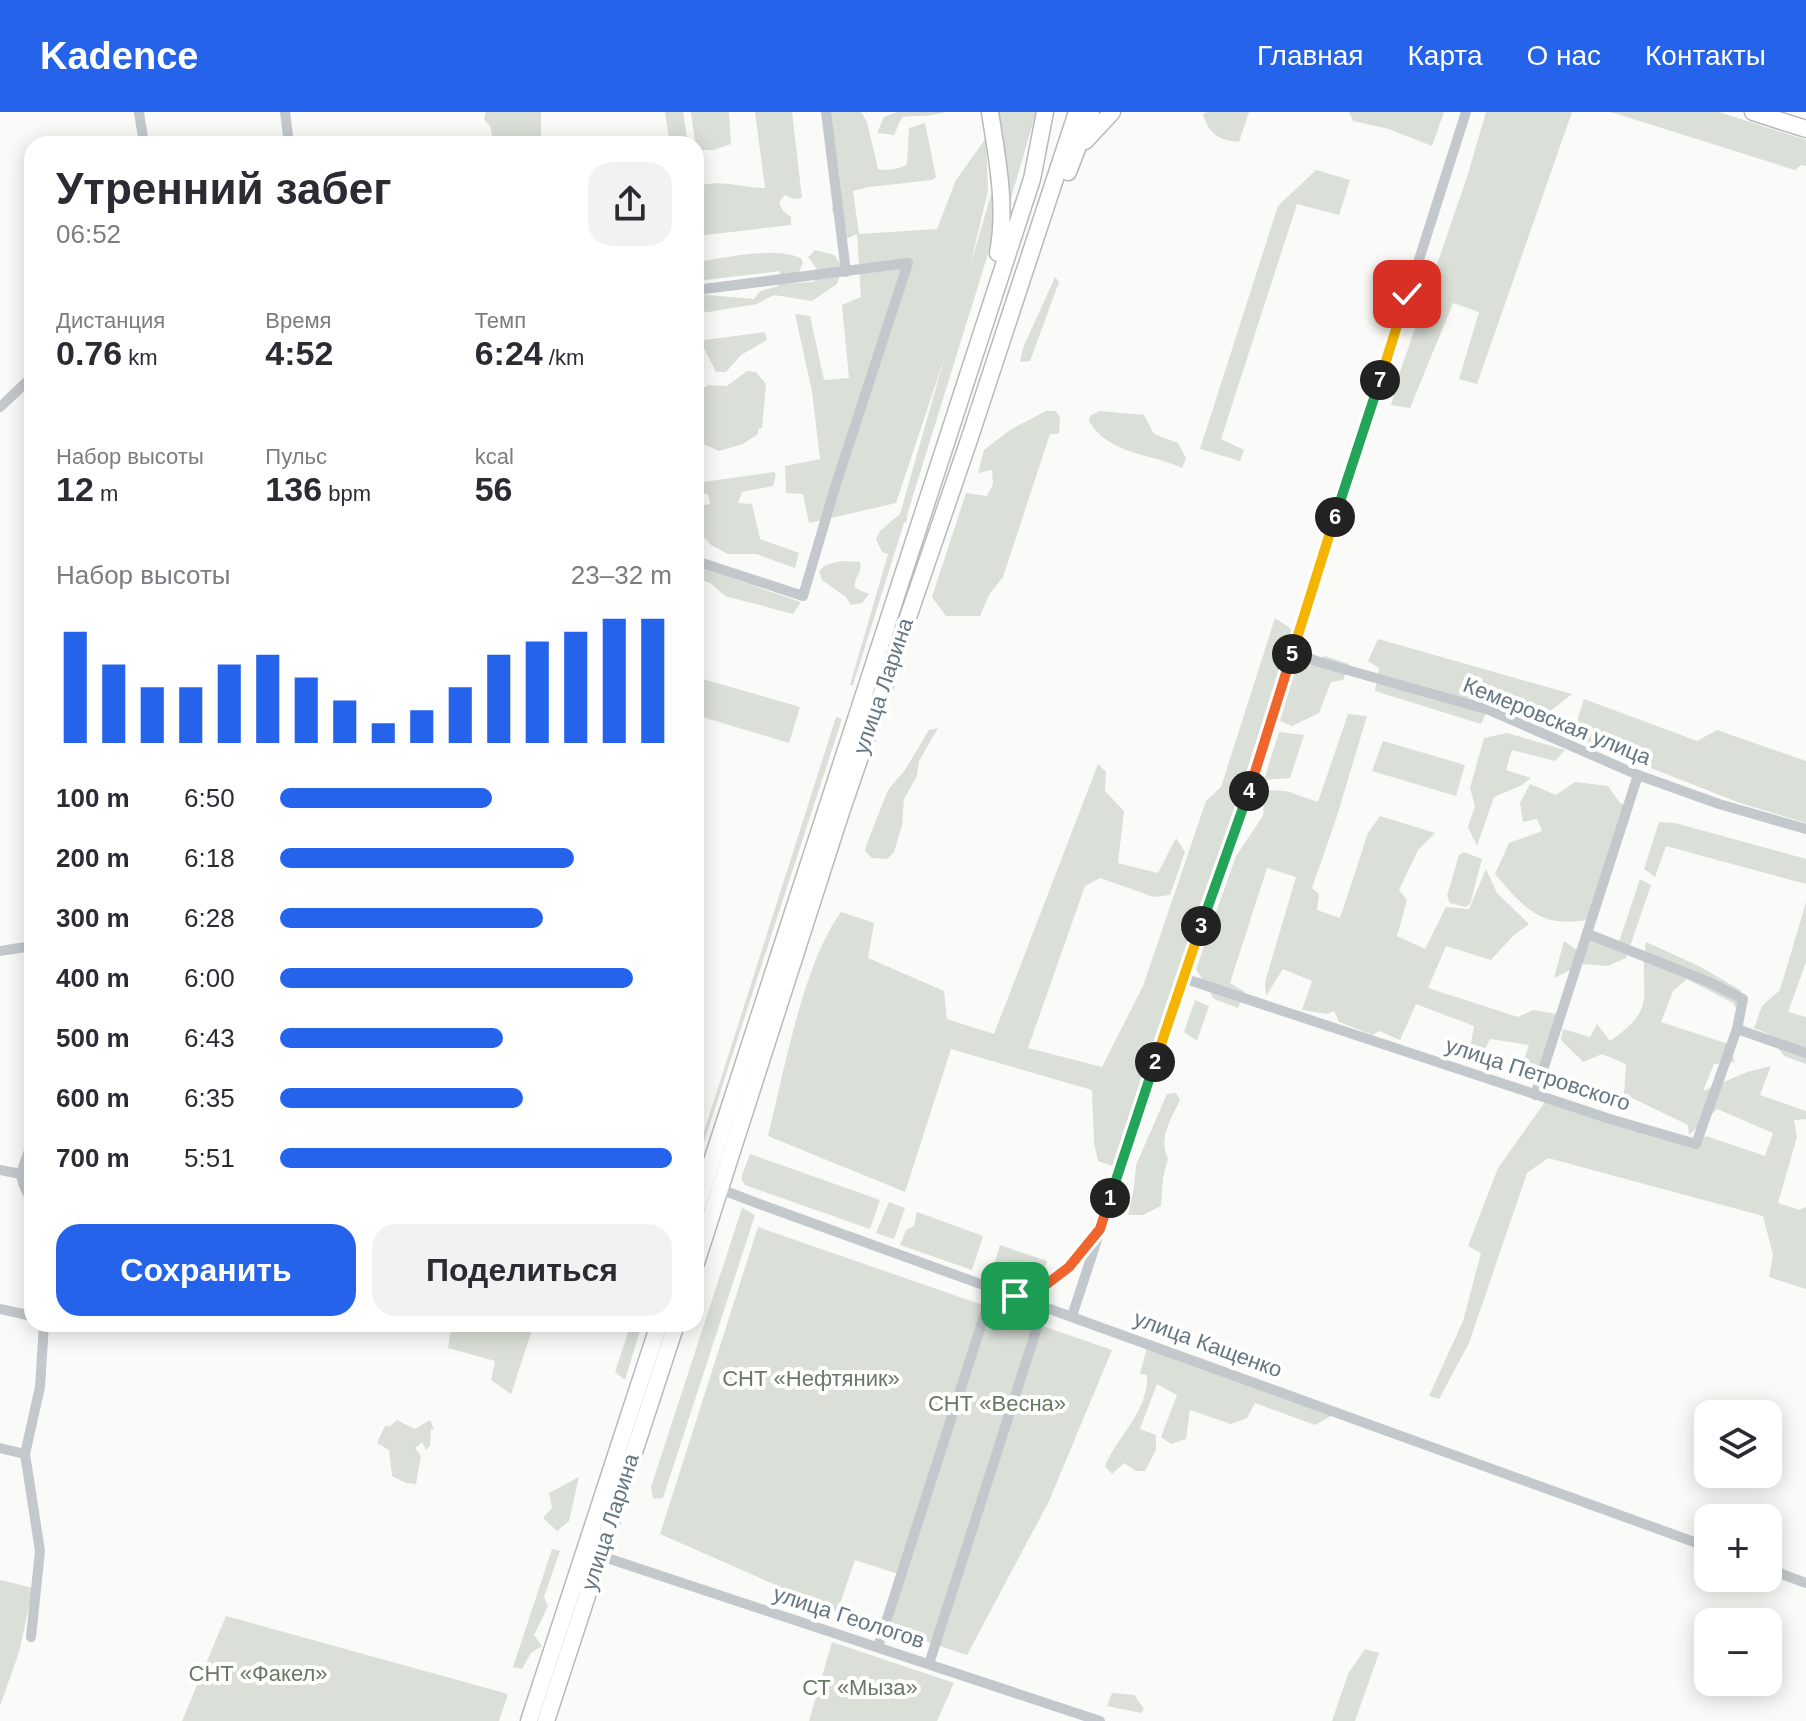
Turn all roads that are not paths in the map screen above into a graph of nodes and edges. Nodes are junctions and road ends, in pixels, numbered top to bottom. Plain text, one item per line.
1 (139, 112) edge
2 (285, 112) edge
3 (826, 112) edge
4 (990, 112) edge
5 (1045, 112) edge
6 (1055, 112) edge
7 (1077, 112) edge
8 (1091, 112) edge
9 (1112, 112) edge
10 (1466, 112) edge
11 (1753, 112) edge
12 (1806, 129) edge
13 (143, 136) edge
14 (288, 136) edge
15 (1072, 163) junction
16 (1032, 179) junction
17 (846, 272) junction
18 (704, 289) edge
19 (1014, 307) junction
20 (987, 313) junction
21 (24, 384) edge
22 (0, 407) edge
23 (704, 564) edge
24 (1292, 652) junction
25 (1638, 775) junction
26 (1806, 829) edge
27 (1588, 934) junction
28 (24, 947) edge
29 (0, 951) edge
30 (1183, 978) junction
31 (1737, 1029) junction
32 (1806, 1053) edge
33 (1535, 1095) junction
34 (24, 1163) edge
35 (0, 1170) edge
36 (20, 1174) junction
37 (707, 1182) edge
38 (24, 1188) edge
39 (704, 1204) edge
40 (1100, 1229) junction
41 (993, 1288) junction
42 (1015, 1296) junction
43 (1044, 1306) junction
44 (0, 1309) edge
45 (24, 1314) edge
46 (1072, 1316) junction
47 (43, 1332) edge
48 (657, 1332) edge
49 (673, 1332) edge
50 (0, 1448) edge
51 (25, 1454) junction
52 (1694, 1542) edge
53 (592, 1554) junction
54 (1782, 1574) edge
55 (1806, 1583) edge
56 (31, 1637) dead end
57 (878, 1647) junction
58 (929, 1664) junction
59 (529, 1721) edge
60 (546, 1721) edge
61 (1100, 1721) edge

1 - 13 street
2 - 14 street
3 - 17 street
4 - 20 main road
5 - 16 main road
6 - 16 main road
7 - 19 main road, улица Ларина
8 - 15 main road
9 - 15 main road
10 - 24 street
11 - 12 main road
15 - 19 main road
16 - 20 main road
17 - 18 street
17 - 23 street
19 - 37 main road, улица Ларина
20 - 37 main road, улица Ларина
21 - 22 street
24 - 25 street, Кемеровская улица
24 - 30 street
25 - 26 street, Кемеровская улица
25 - 27 street
27 - 31 street
27 - 33 street
28 - 29 street
30 - 33 street, улица Петровского
30 - 40 street
31 - 32 street
31 - 33 street, улица Петровского
34 - 36 street
35 - 36 street
36 - 38 street
37 - 39 main road, улица Ларина
37 - 41 street, улица Кащенко
40 - 42 street
40 - 46 street
41 - 42 street, улица Кащенко
41 - 57 street
42 - 43 street, улица Кащенко
43 - 46 street, улица Кащенко
43 - 58 street
44 - 45 street
46 - 52 street, улица Кащенко
47 - 51 street
48 - 53 main road, улица Ларина
49 - 53 main road, улица Ларина
50 - 51 street
51 - 56 street
53 - 57 street, улица Геологов
53 - 59 main road, улица Ларина
53 - 60 main road, улица Ларина
54 - 55 street
57 - 58 street, улица Геологов
58 - 61 street, улица Геологов

